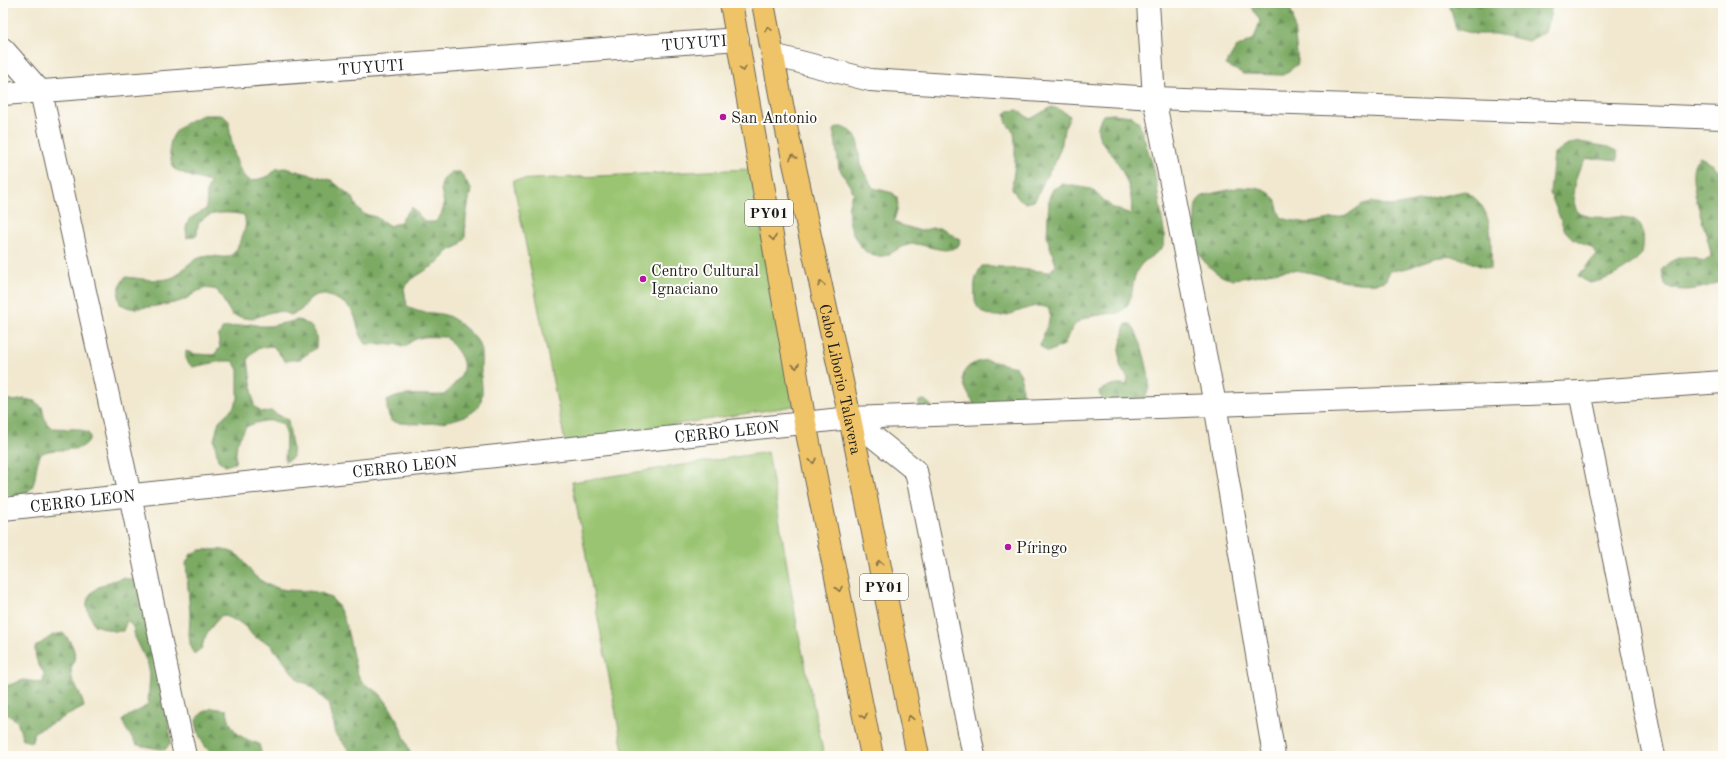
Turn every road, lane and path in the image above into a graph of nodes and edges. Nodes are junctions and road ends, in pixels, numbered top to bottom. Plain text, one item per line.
1 (731, 3) edge
2 (763, 3) edge
3 (1148, 3) edge
4 (738, 39) junction
5 (3, 49) edge
6 (774, 55) junction
7 (41, 92) junction
8 (3, 94) edge
9 (1154, 98) junction
10 (1723, 118) edge
11 (1723, 382) edge
12 (1580, 392) junction
13 (1215, 404) junction
14 (850, 418) junction
15 (805, 423) junction
16 (130, 495) junction
17 (3, 509) edge
18 (185, 756) edge
19 (872, 756) edge
20 (918, 756) edge
21 (974, 756) edge
22 (1274, 756) edge
23 (1654, 756) edge

1 - 4 highway, PY01
6 -> 2 highway, Cabo Liborio Talavera / PY01
3 - 9 street
4 - 7 street, TUYUTI
4 -> 15 highway, PY01
5 - 7 street
6 - 9 street
14 -> 6 highway, Cabo Liborio Talavera / PY01
7 - 8 street, TUYUTI
7 - 16 street
9 - 10 street
9 - 13 street
11 - 12 street, CERRO LEON
12 - 13 street, CERRO LEON
12 - 23 street
13 - 14 street, CERRO LEON
13 - 22 street
14 - 15 street, CERRO LEON
20 -> 14 highway, Cabo Liborio Talavera / PY01
14 - 21 street
15 - 16 street, CERRO LEON
15 -> 19 highway, PY01
16 - 17 street, CERRO LEON
16 - 18 street

